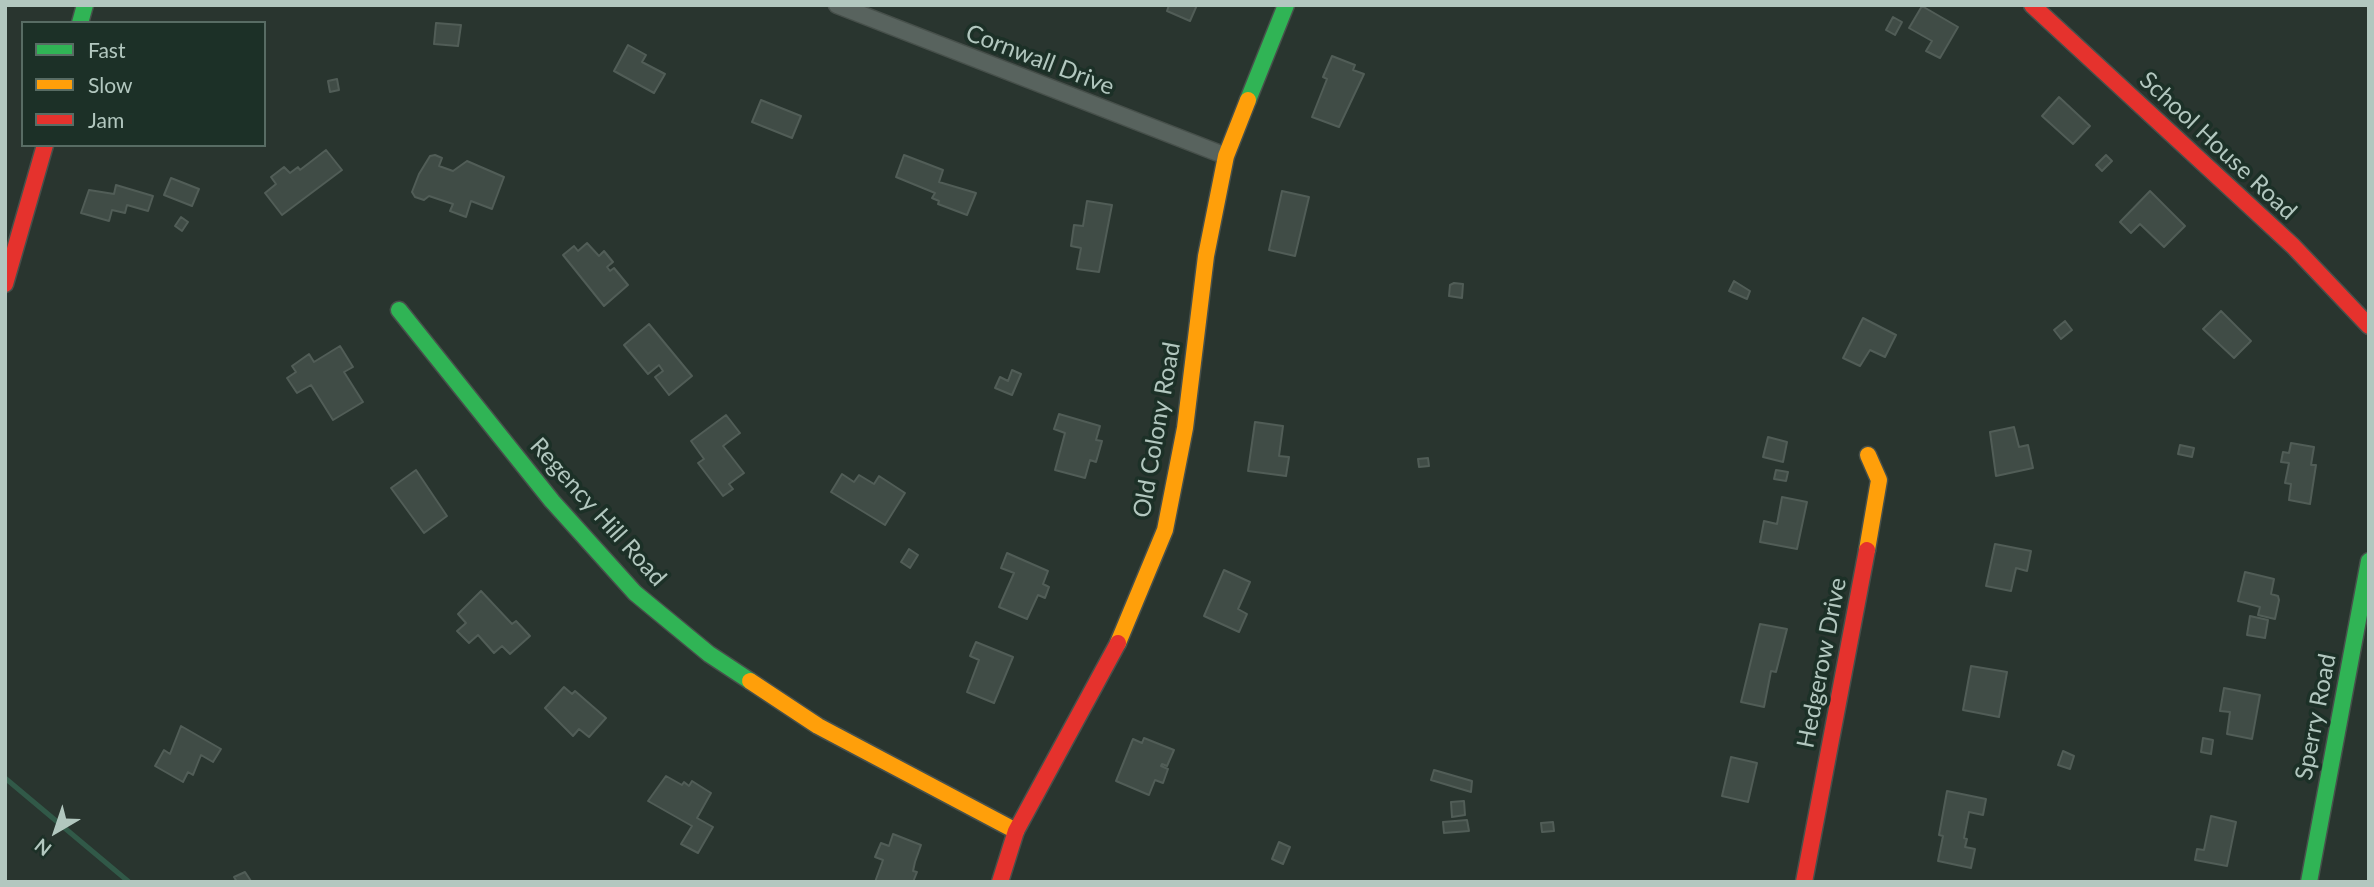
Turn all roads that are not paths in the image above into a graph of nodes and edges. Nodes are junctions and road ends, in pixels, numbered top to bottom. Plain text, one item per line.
1 (837, 5) edge
2 (1286, 5) edge
3 (2032, 5) edge
4 (44, 147) edge
5 (1226, 156) junction
6 (5, 284) edge
7 (399, 310) dead end
8 (2369, 326) edge
9 (1868, 455) dead end
10 (2369, 561) edge
11 (1016, 831) junction
12 (1000, 882) edge
13 (1804, 882) edge
14 (2309, 882) edge

1 - 5 street, Cornwall Drive
2 - 5 street, Old Colony Road
3 - 8 street, School House Road
4 - 6 street
5 - 11 street, Old Colony Road
7 - 11 street, Regency Hill Road
9 - 13 street, Hedgerow Drive
10 - 14 street, Sperry Road
11 - 12 street, Old Colony Road

